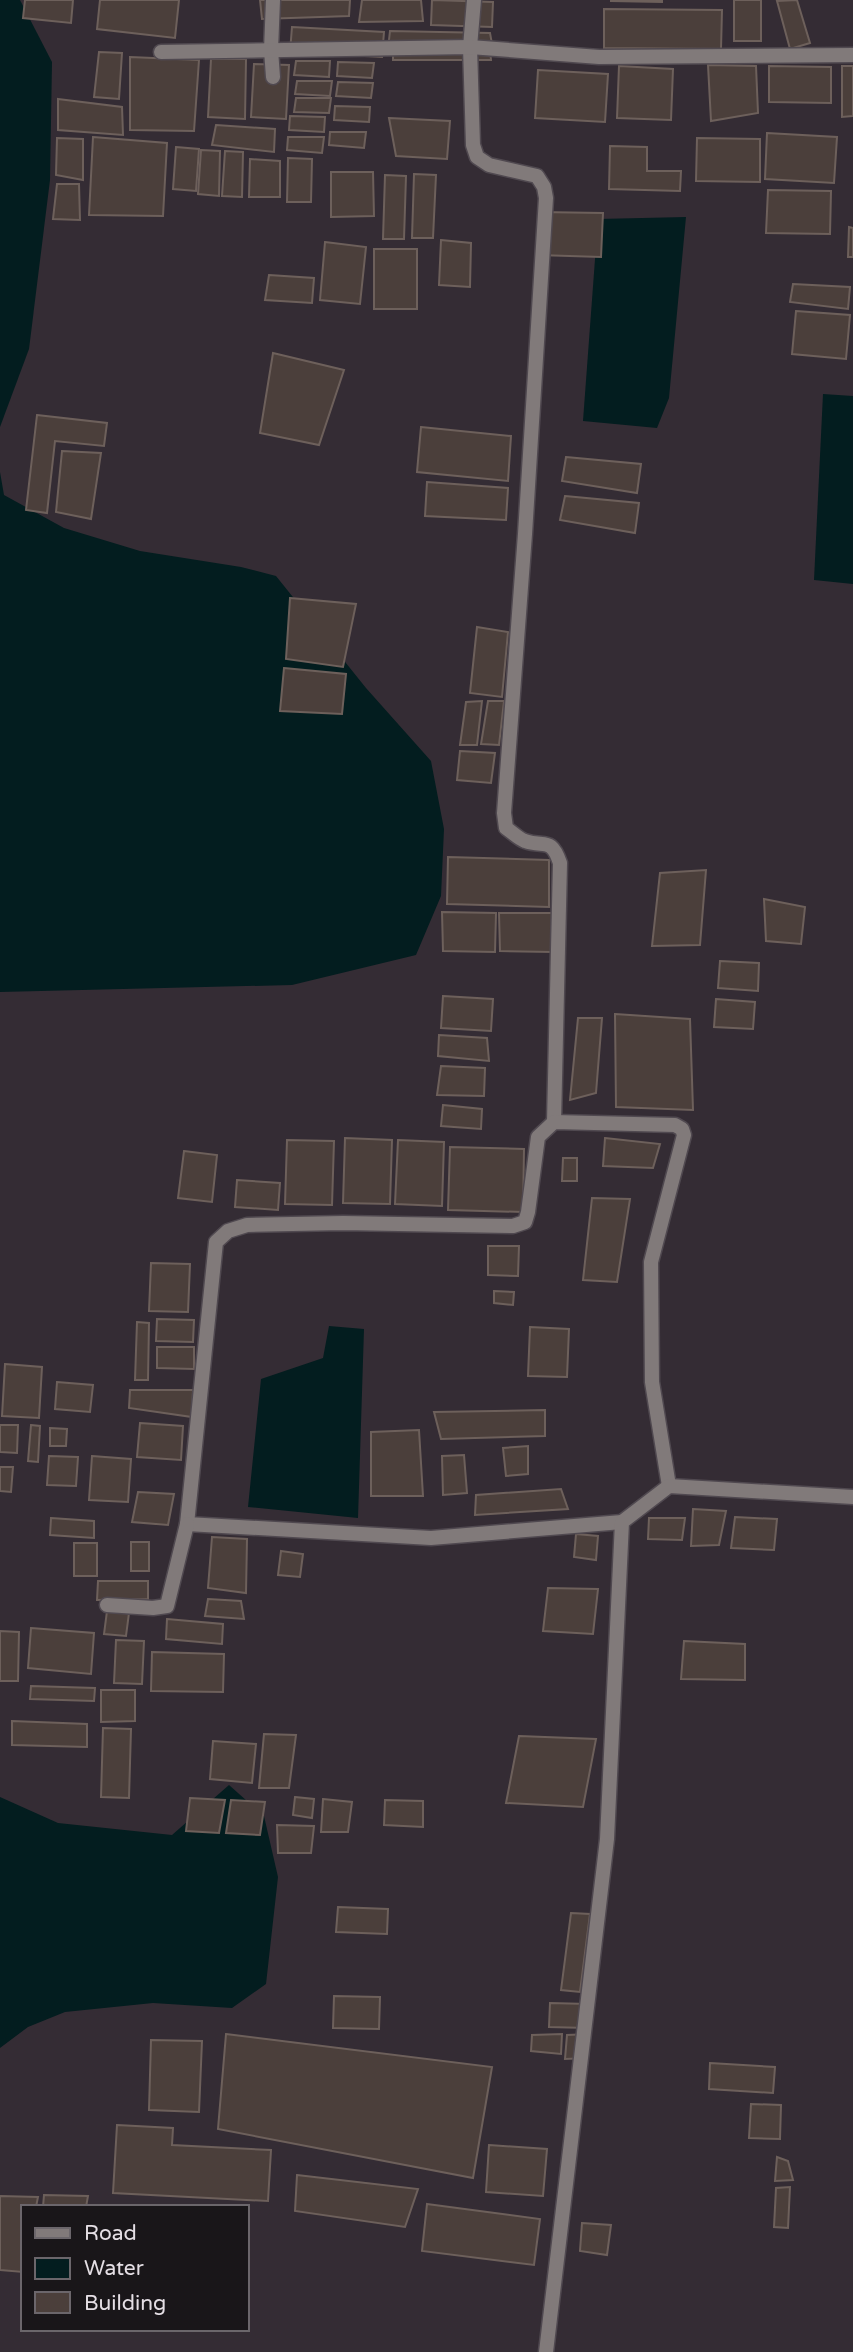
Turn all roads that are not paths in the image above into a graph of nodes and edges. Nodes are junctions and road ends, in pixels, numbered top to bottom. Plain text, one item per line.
1 (273, 0) edge
2 (474, 0) edge
3 (471, 47) junction
4 (271, 50) junction
5 (162, 52) dead end
6 (853, 55) edge
7 (273, 77) dead end
8 (554, 1122) junction
9 (670, 1486) junction
10 (853, 1497) edge
11 (622, 1522) junction
12 (187, 1524) junction
13 (107, 1605) dead end
14 (546, 2352) edge

1 - 4 street
2 - 3 street
3 - 4 street
3 - 6 street
3 - 8 street
4 - 5 street
4 - 7 street
8 - 9 street
8 - 12 street
9 - 10 street
9 - 11 street
11 - 12 street
11 - 14 street
12 - 13 street

